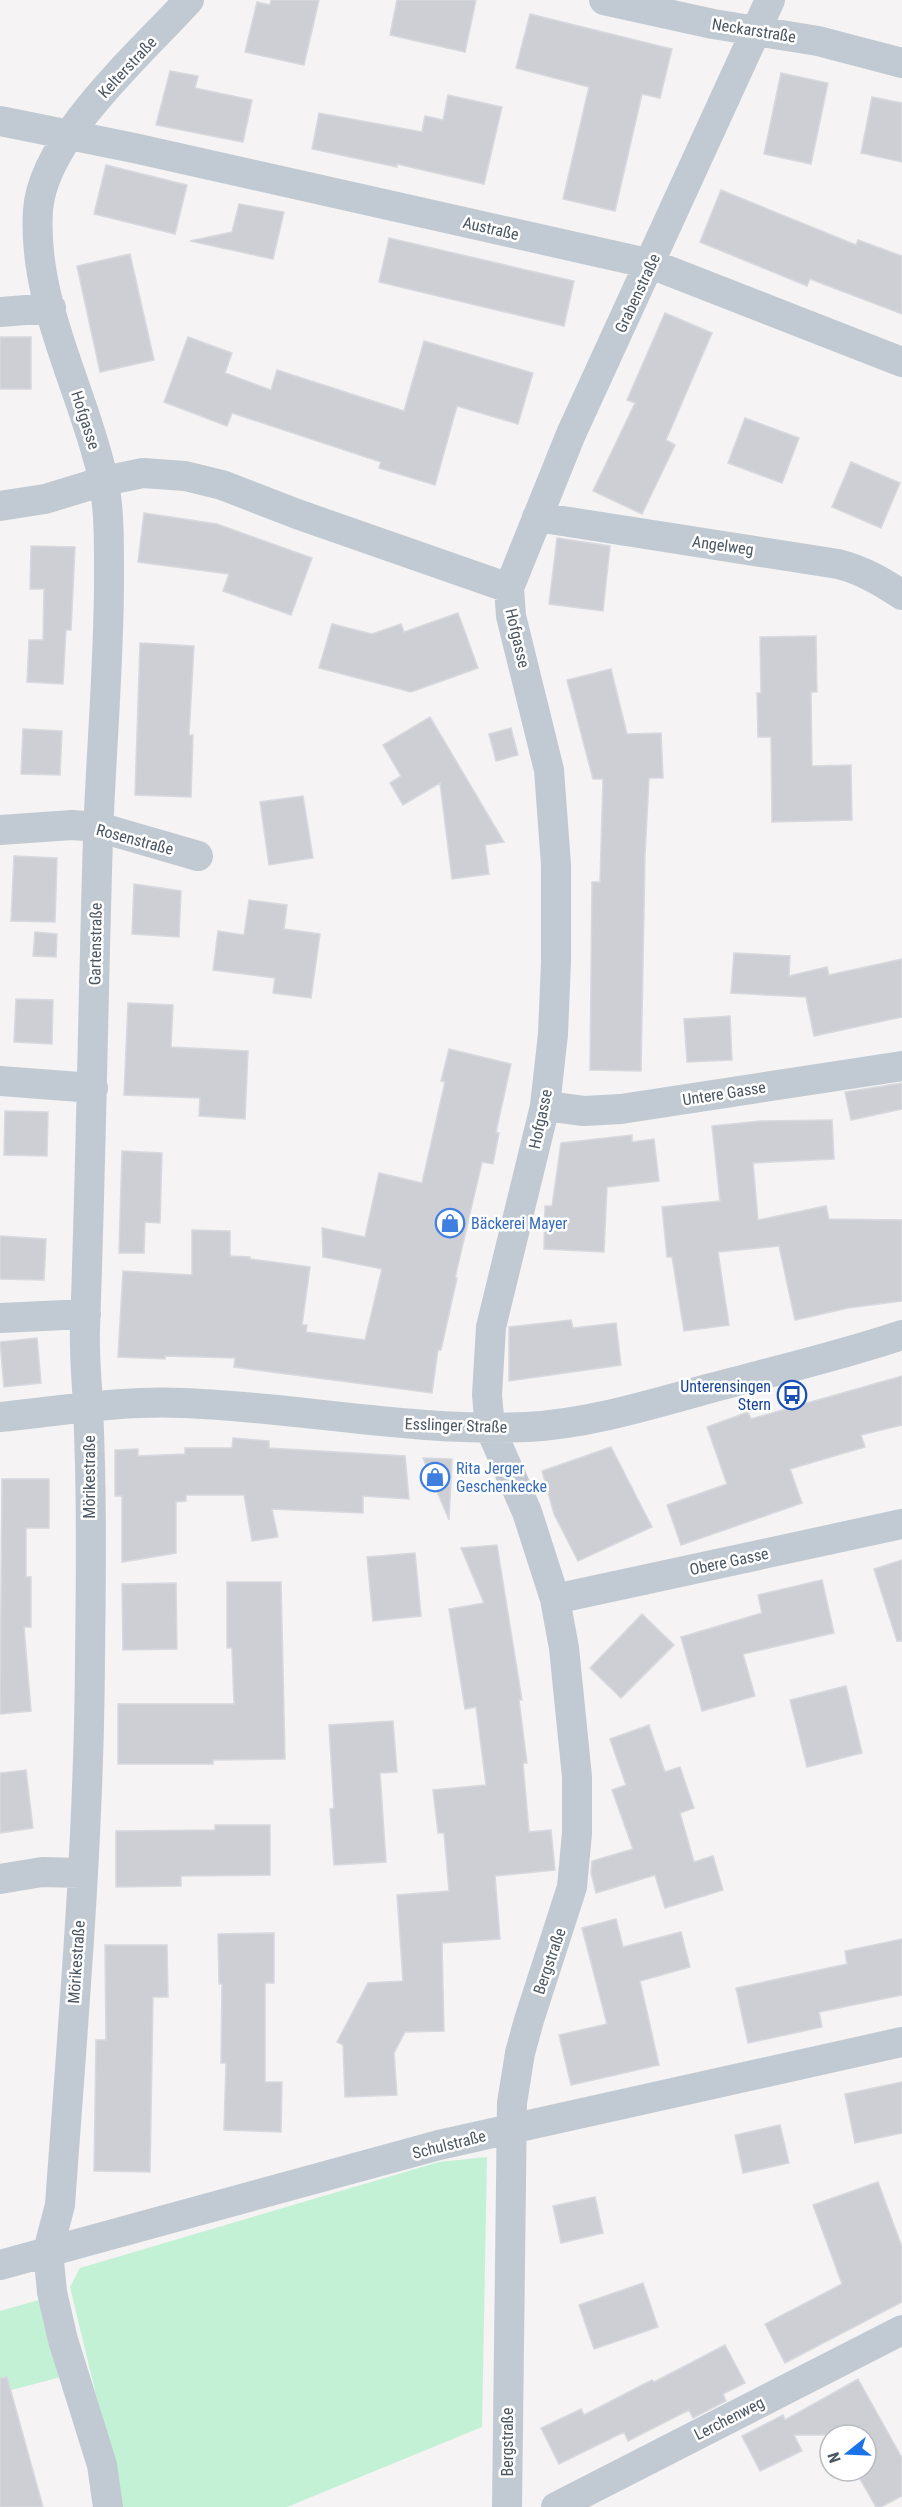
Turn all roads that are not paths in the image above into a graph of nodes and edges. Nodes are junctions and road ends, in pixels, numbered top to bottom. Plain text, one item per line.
1 (189, 0) edge
2 (604, 0) edge
3 (770, 0) edge
4 (756, 30) junction
5 (902, 63) edge
6 (0, 121) edge
7 (68, 135) junction
8 (651, 264) junction
9 (51, 308) junction
10 (0, 312) edge
11 (902, 362) edge
12 (104, 481) junction
13 (0, 506) edge
14 (537, 517) junction
15 (509, 588) junction
16 (902, 595) edge
17 (99, 827) junction
18 (0, 830) edge
19 (198, 856) dead end
20 (902, 1066) edge
21 (0, 1081) edge
22 (93, 1088) junction
23 (545, 1106) junction
24 (86, 1314) junction
25 (0, 1318) edge
26 (902, 1335) edge
27 (88, 1408) junction
28 (0, 1417) edge
29 (490, 1428) junction
30 (902, 1524) edge
31 (555, 1599) junction
32 (82, 1873) junction
33 (0, 1879) edge
34 (902, 2042) edge
35 (512, 2129) junction
36 (48, 2251) junction
37 (0, 2265) edge
38 (902, 2330) edge
39 (108, 2507) edge
40 (507, 2507) edge
41 (556, 2507) edge

1 - 7 street, Kelterstraße
2 - 4 street, Neckarstraße
3 - 4 street, Grabenstraße
4 - 5 street, Neckarstraße
4 - 8 street, Grabenstraße
6 - 7 street, Austraße
7 - 8 street, Austraße
7 - 9 street, Hofgasse
8 - 11 street, Austraße
8 - 14 street, Grabenstraße
9 - 10 street
9 - 12 street, Hofgasse
12 - 13 street
12 - 15 street, Hofgasse
12 - 17 street, Gartenstraße
14 - 15 street, Grabenstraße
14 - 16 street, Angelweg
15 - 23 street, Hofgasse
17 - 18 street, Rosenstraße
17 - 19 street, Rosenstraße
17 - 22 street, Gartenstraße
20 - 23 street, Untere Gasse
21 - 22 street
22 - 24 street, Gartenstraße
23 - 29 street, Hofgasse
24 - 25 street
24 - 27 street, Gartenstraße
26 - 29 street, Esslinger Straße
27 - 28 street, Esslinger Straße
27 - 29 street, Esslinger Straße
27 - 32 street, Mörikestraße
29 - 31 street, Bergstraße
30 - 31 street, Obere Gasse
31 - 35 street, Bergstraße
32 - 33 street
32 - 36 street, Mörikestraße
34 - 35 street, Schulstraße
35 - 36 street, Schulstraße
35 - 40 street, Bergstraße
36 - 37 street, Schulstraße
36 - 39 street, Mörikestraße
38 - 41 street, Lerchenweg

